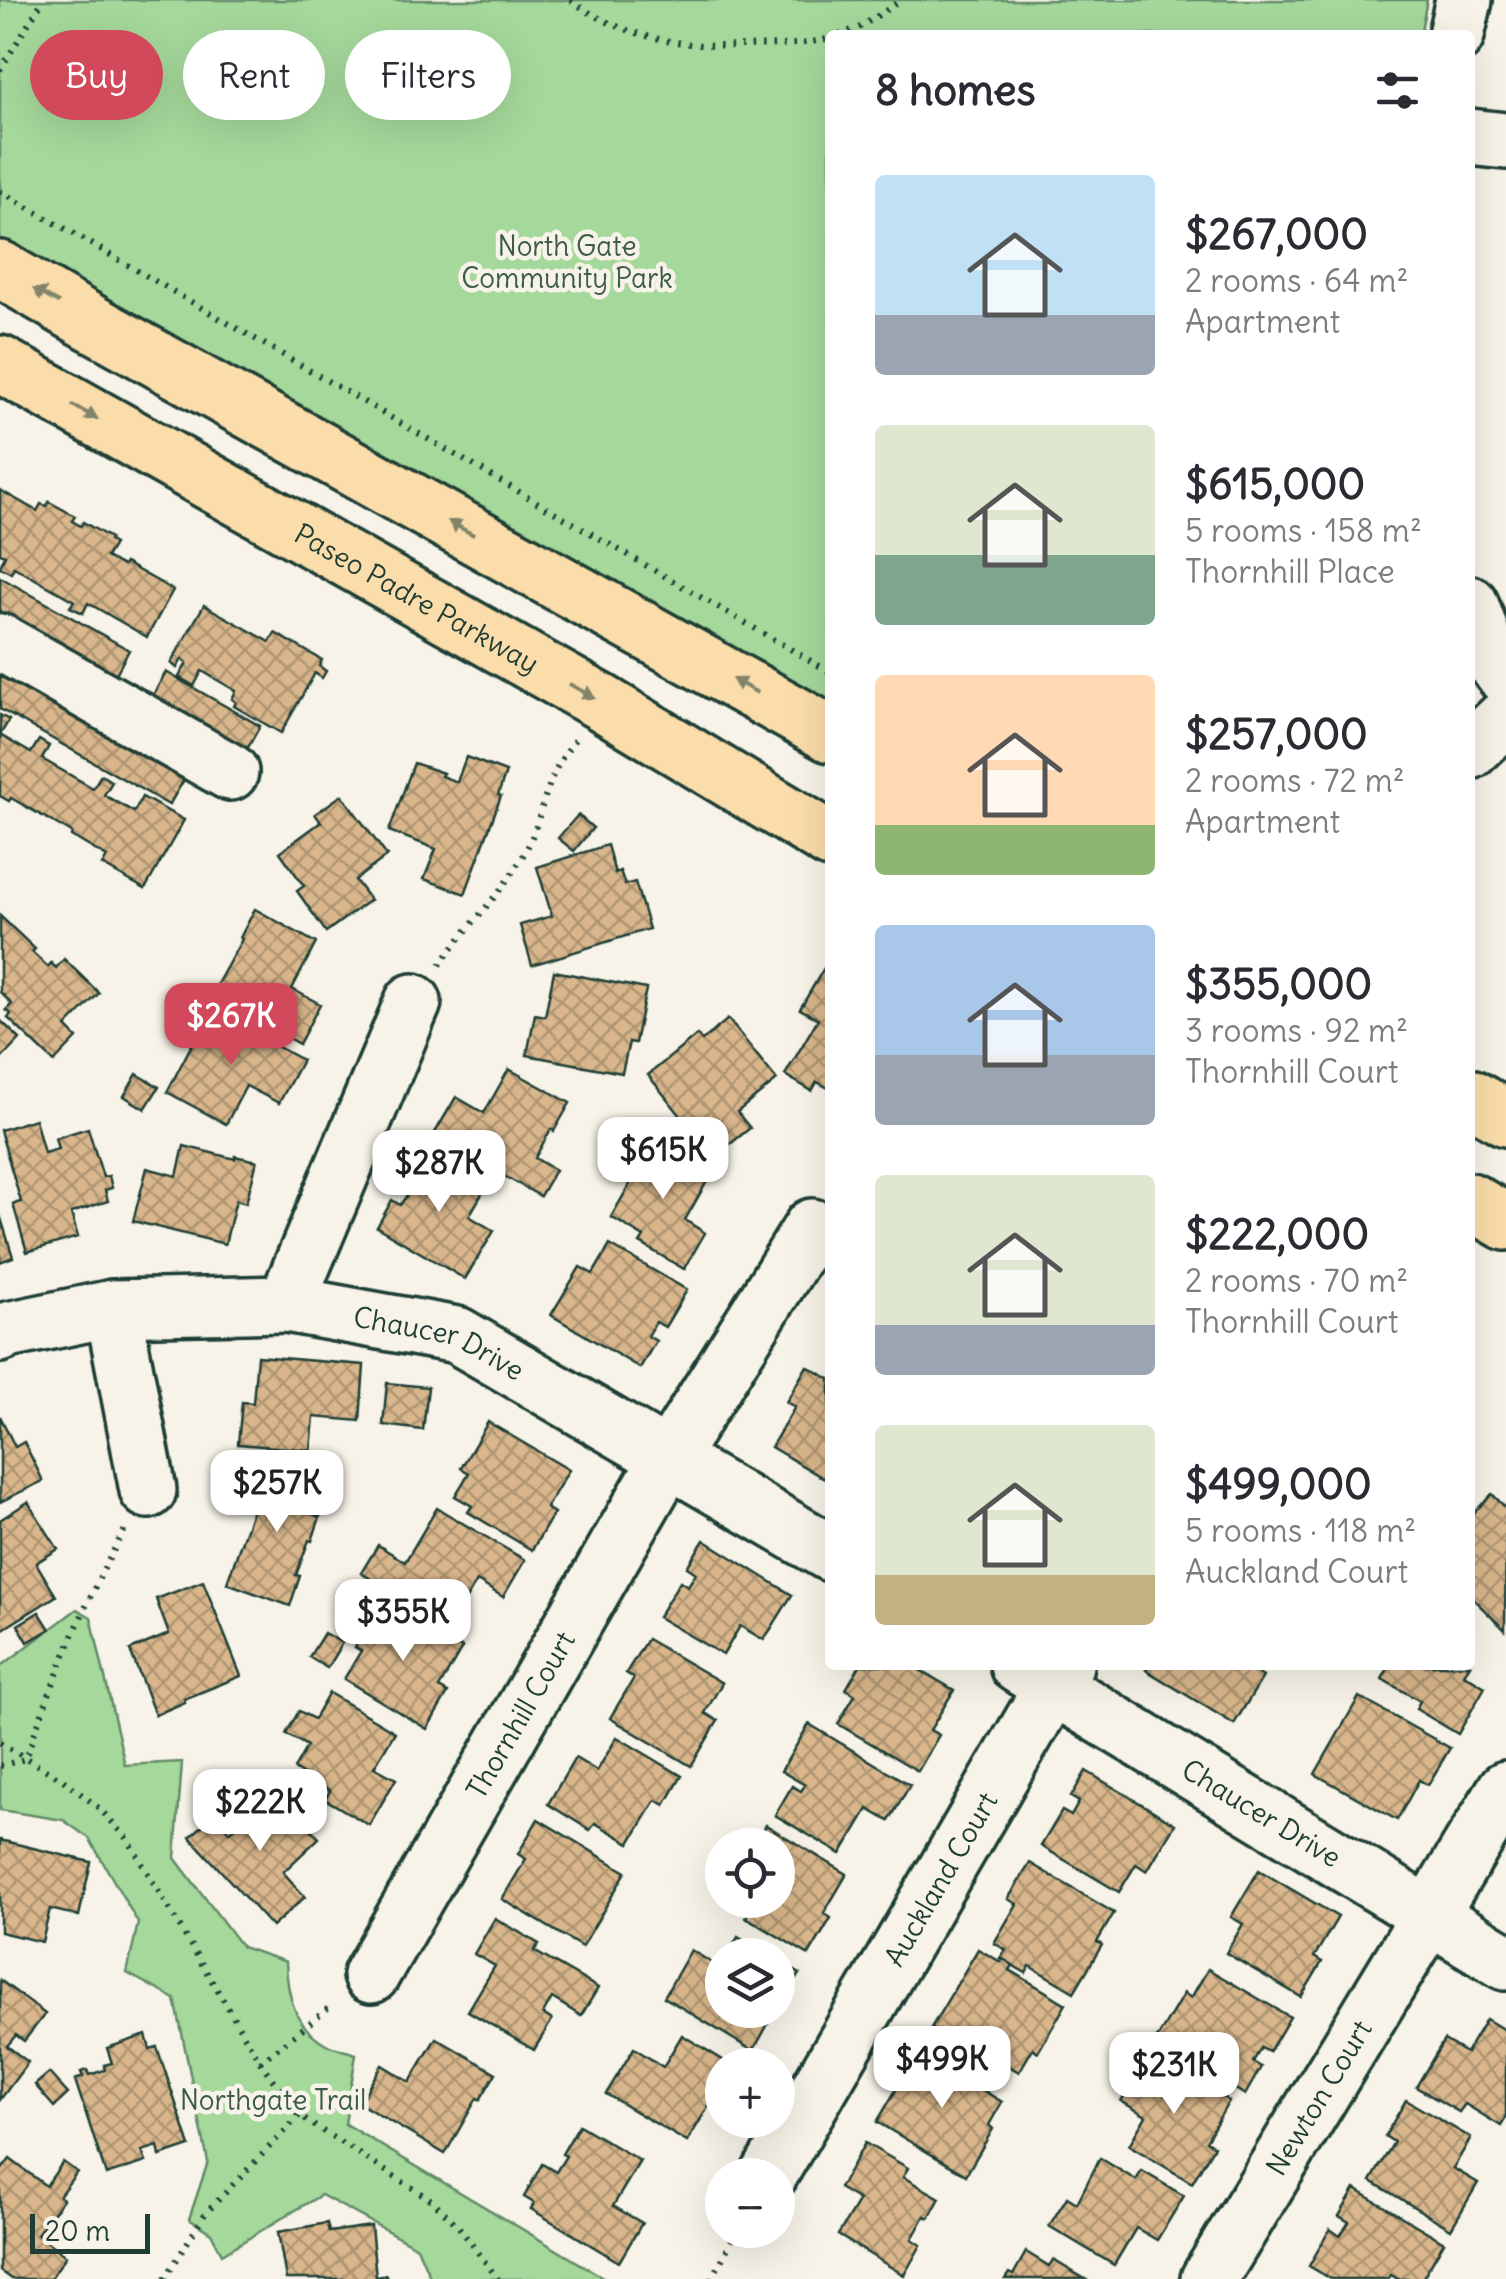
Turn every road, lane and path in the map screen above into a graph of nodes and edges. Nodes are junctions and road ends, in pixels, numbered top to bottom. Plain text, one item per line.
1 (44, 0) edge
2 (571, 0) edge
3 (902, 0) edge
4 (1464, 0) edge
5 (852, 30) edge
6 (1457, 30) edge
7 (825, 39) edge
8 (0, 70) edge
9 (1475, 137) edge
10 (1506, 140) edge
11 (0, 191) edge
12 (0, 269) edge
13 (0, 364) edge
14 (1475, 618) edge
15 (0, 642) edge
16 (825, 669) edge
17 (1506, 678) edge
18 (1506, 718) edge
19 (825, 731) edge
20 (576, 737) dead end
21 (1475, 746) edge
22 (230, 772) dead end
23 (825, 837) edge
24 (413, 1002) joint
25 (1475, 1100) edge
26 (1506, 1118) edge
27 (1475, 1204) edge
28 (1506, 1222) edge
29 (812, 1227) dead end
30 (286, 1304) junction
31 (113, 1308) junction
32 (0, 1334) edge
33 (670, 1457) junction
34 (148, 1490) joint
35 (825, 1550) edge
36 (1045, 1672) edge
37 (0, 1744) edge
38 (25, 1759) junction
39 (0, 1766) edge
40 (1506, 1789) edge
41 (1430, 1916) junction
42 (1506, 1962) edge
43 (371, 1975) joint
44 (260, 2062) junction
45 (299, 2116) junction
46 (778, 2158) edge
47 (728, 2248) edge
48 (165, 2279) edge
49 (498, 2279) edge
50 (712, 2279) edge
51 (1209, 2279) edge

1 - 8 path
2 - 7 path
3 - 5 path
4 - 6 street
9 - 10 street
11 - 16 path
19 -> 12 main road
13 -> 23 main road, Paseo Padre Parkway
14 - 17 street
15 - 22 street
18 - 21 street
20 - 24 path
24 - 30 street
25 - 26 main road
27 - 28 main road
29 - 33 street, Thornhill Court
30 - 31 street, Chaucer Drive
30 - 33 street, Chaucer Drive
31 - 32 street, Chaucer Drive
31 - 34 street
33 - 35 street, Chaucer Drive
33 - 43 street, Thornhill Court
34 - 38 path
36 - 41 street, Chaucer Drive
36 - 46 street, Auckland Court
37 - 38 path
38 - 39 path
38 - 44 path
40 - 41 street, Newton Court
41 - 42 street, Chaucer Drive
41 - 51 street, Newton Court
43 - 44 path
44 - 45 path
45 - 48 path
45 - 49 path
47 - 50 path

